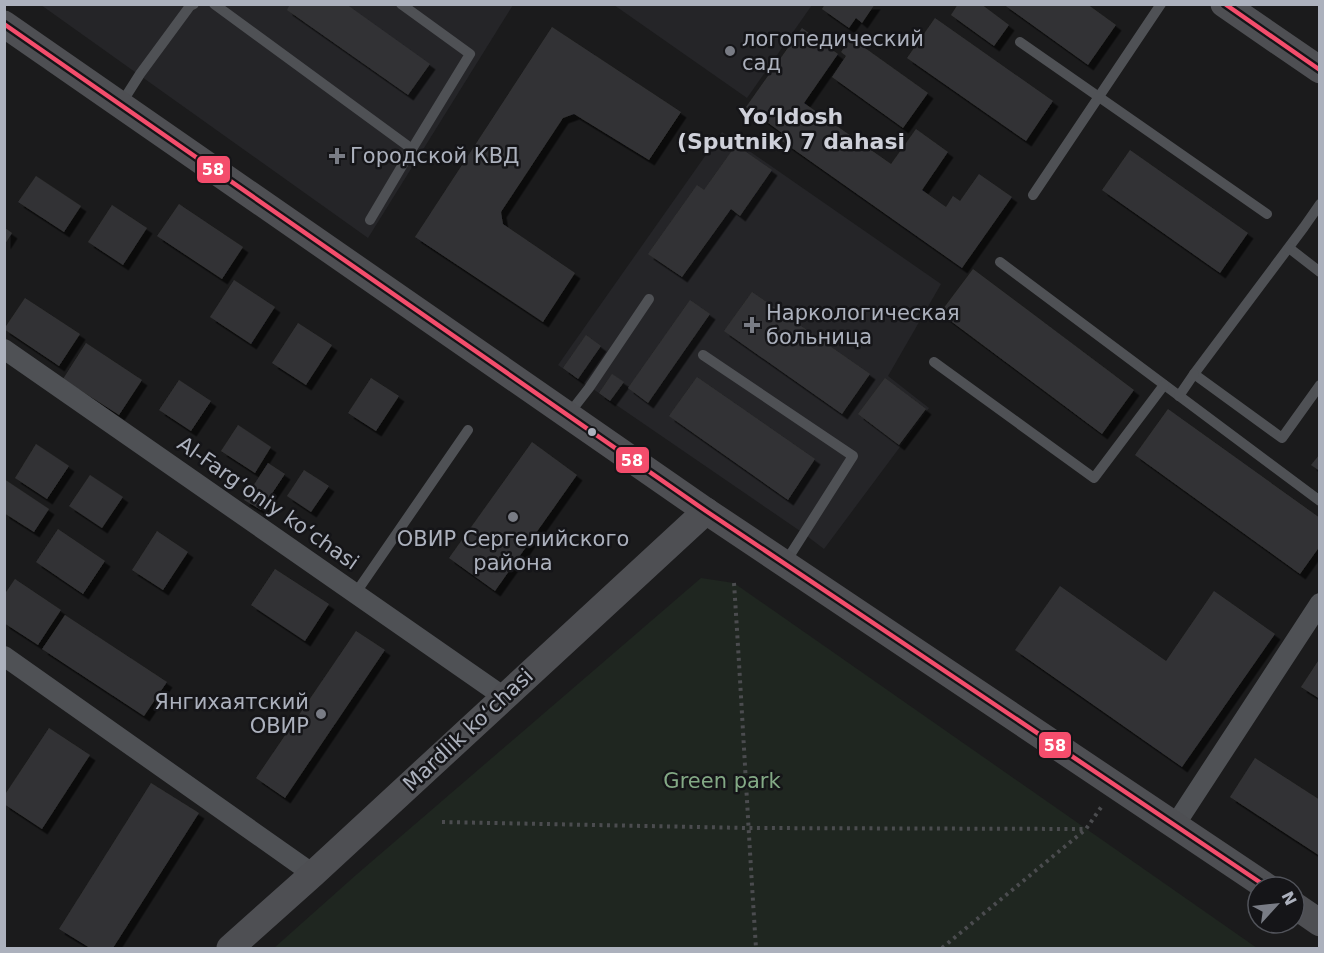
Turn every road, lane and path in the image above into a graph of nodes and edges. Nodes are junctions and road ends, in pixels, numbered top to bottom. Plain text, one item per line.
1 (194, 4) edge
2 (214, 4) edge
3 (401, 4) edge
4 (1161, 4) edge
5 (1224, 4) edge
6 (4, 24) edge
7 (1020, 42) dead end
8 (1320, 70) edge
9 (1099, 97) junction
10 (121, 104) junction
11 (412, 149) junction
12 (1033, 195) dead end
13 (1320, 204) edge
14 (1267, 214) dead end
15 (370, 220) dead end
16 (1289, 248) junction
17 (1000, 262) dead end
18 (1320, 272) edge
19 (649, 299) dead end
20 (4, 349) edge
21 (703, 355) dead end
22 (934, 362) dead end
23 (1194, 374) junction
24 (1164, 385) junction
25 (1320, 385) edge
26 (1179, 396) junction
27 (568, 415) junction
28 (468, 430) dead end
29 (1320, 501) edge
30 (706, 511) junction
31 (785, 563) junction
32 (734, 583) dead end
33 (355, 594) junction
34 (1320, 603) edge
35 (4, 656) edge
36 (504, 697) junction
37 (442, 822) dead end
38 (1175, 825) junction
39 (748, 828) junction
40 (313, 874) junction
41 (1249, 875) edge
42 (1306, 913) edge
43 (1320, 923) edge
44 (230, 948) edge
45 (756, 948) edge
46 (942, 948) edge

1 - 10 lane
2 - 11 lane
3 - 11 lane
4 - 9 lane
5 - 8 street
6 - 10 street
7 - 9 lane
9 - 12 lane
9 - 14 lane
10 - 27 street
11 - 15 lane
13 - 16 lane
16 - 18 lane
16 - 23 lane
17 - 24 lane
19 - 27 lane
20 - 33 street, Al-Farg‘oniy ko‘chasi
21 - 31 lane
22 - 24 lane
23 - 25 lane
23 - 26 lane
24 - 26 lane
26 - 29 lane
27 - 30 street
28 - 33 lane
30 - 31 street
30 - 36 street, Mardlik ko‘chasi
31 - 38 street
32 - 39 path
33 - 36 street, Al-Farg‘oniy ko‘chasi
34 - 38 street
35 - 40 street
36 - 40 street, Mardlik ko‘chasi
37 - 39 path
38 - 41 street
39 - 45 path
39 - 46 path
40 - 44 street, Mardlik ko‘chasi
42 - 43 street

